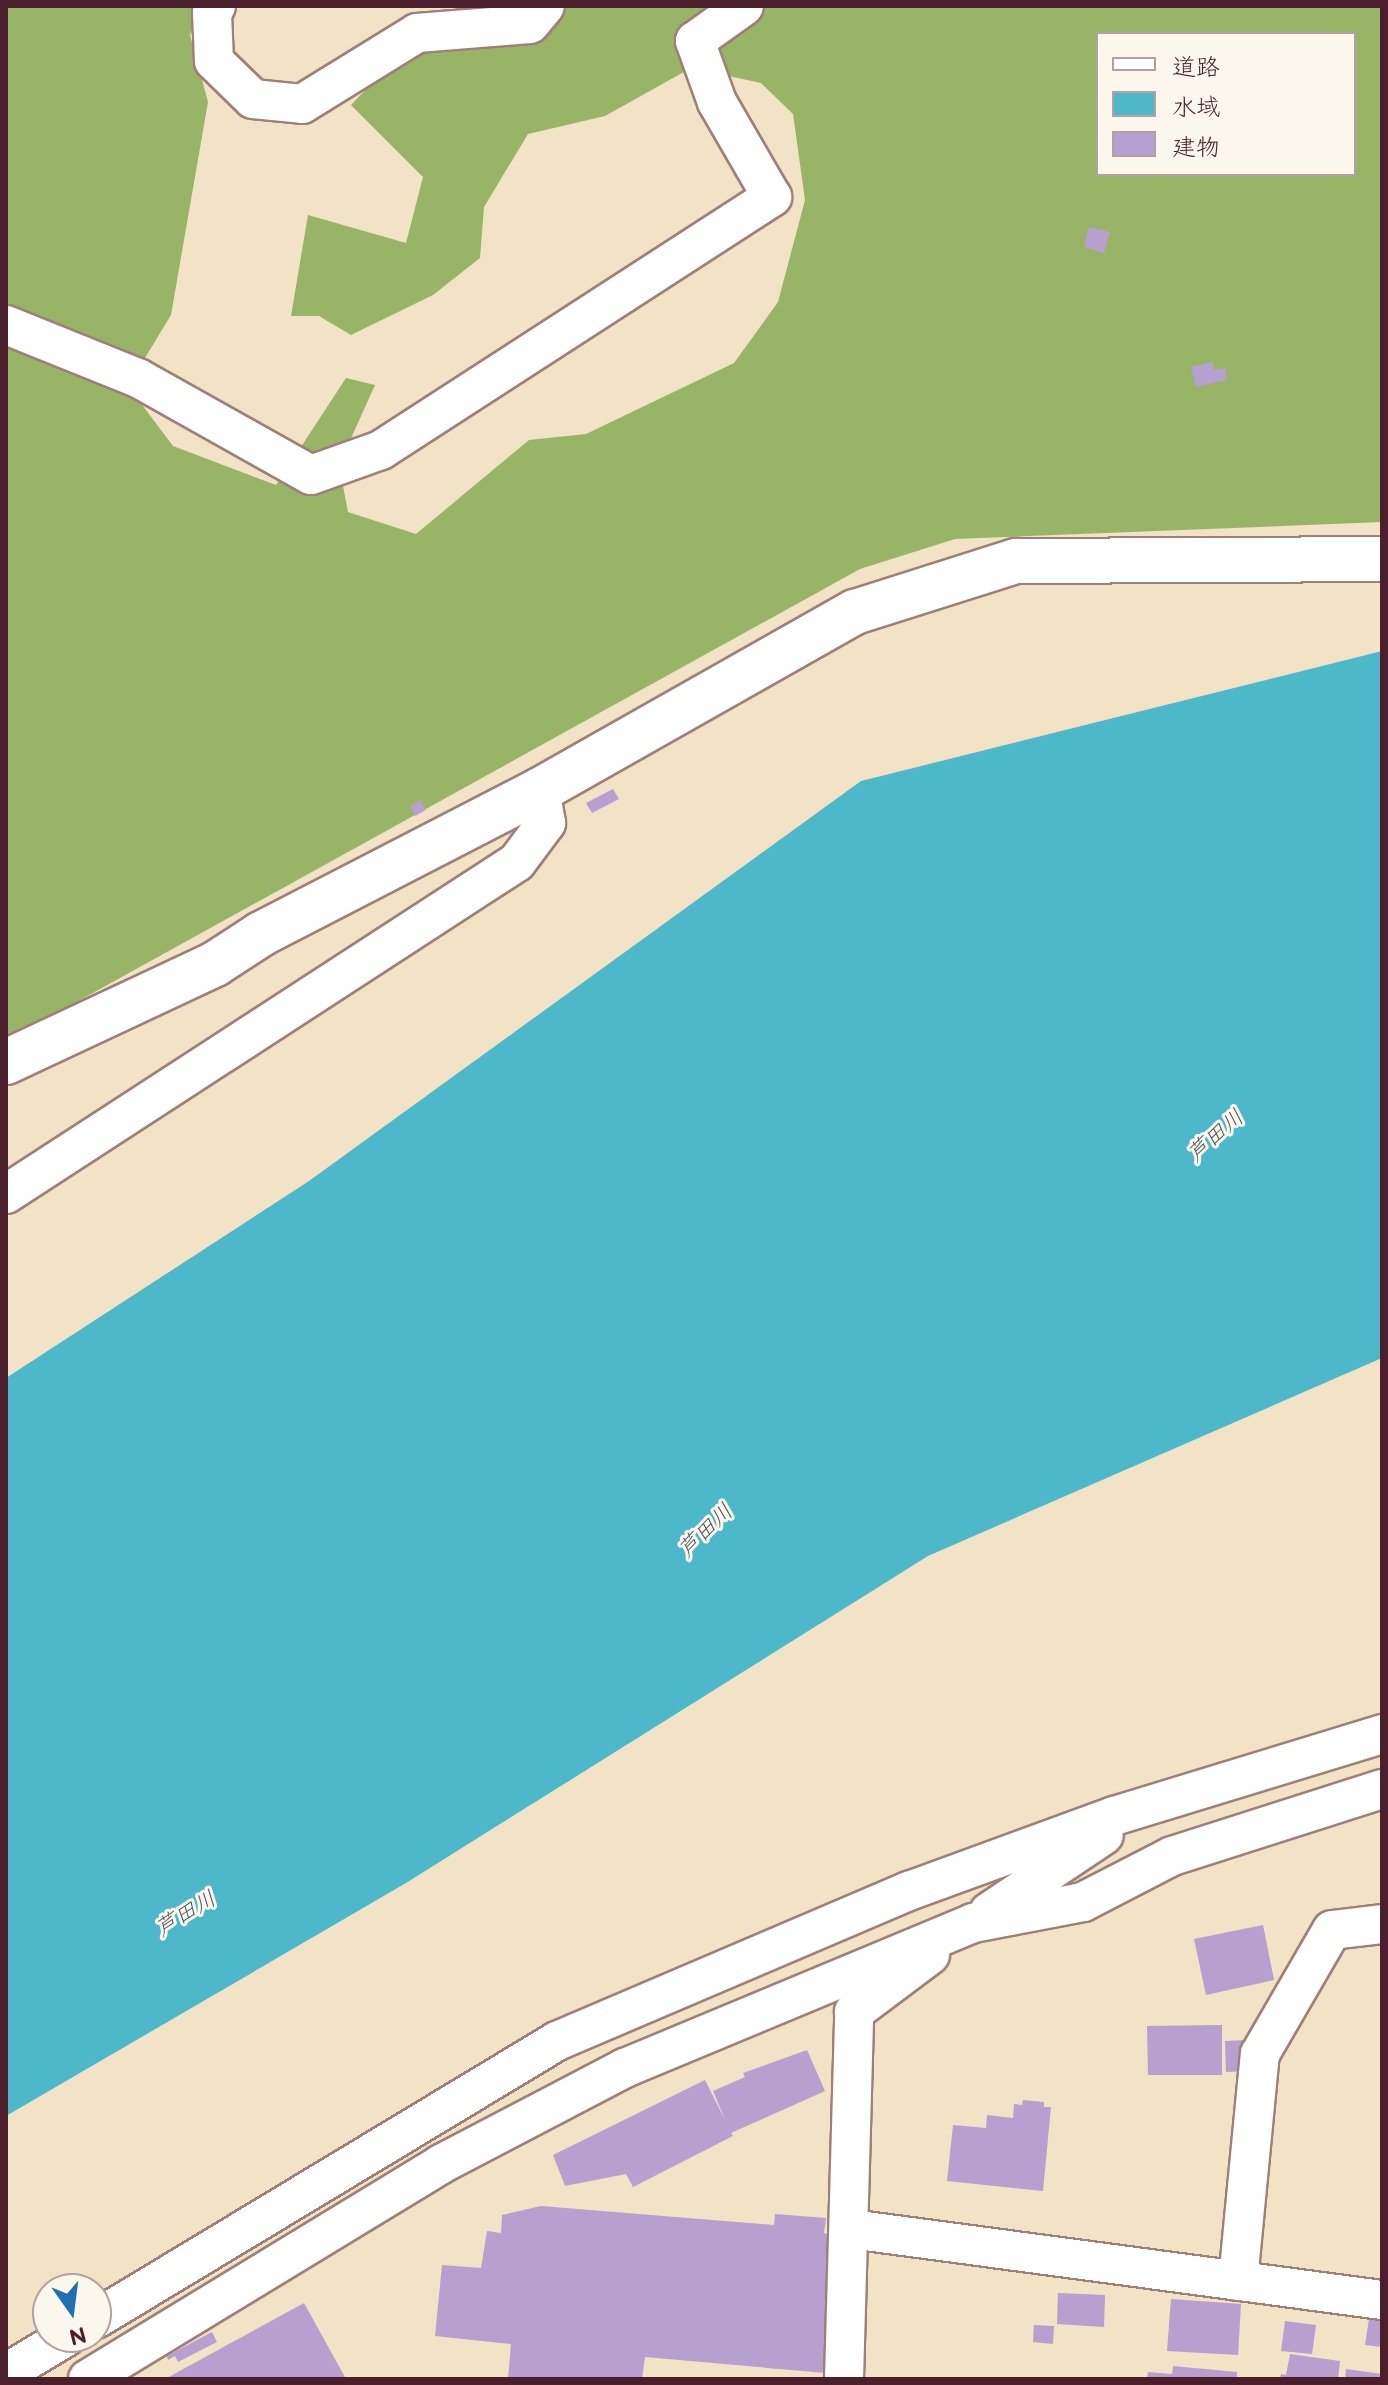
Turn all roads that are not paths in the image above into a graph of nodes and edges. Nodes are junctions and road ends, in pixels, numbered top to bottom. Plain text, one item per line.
1 (216, 6) edge
2 (545, 6) edge
3 (744, 6) edge
4 (6, 325) edge
5 (1382, 559) edge
6 (540, 790) junction
7 (6, 1062) edge
8 (6, 1194) edge
9 (1382, 1734) edge
10 (1382, 1789) edge
11 (1114, 1816) junction
12 (973, 1923) junction
13 (1382, 1924) edge
14 (851, 2229) junction
15 (1238, 2281) junction
16 (1382, 2300) edge
17 (112, 2309) edge
18 (39, 2353) edge
19 (6, 2373) edge
20 (88, 2379) edge
21 (844, 2379) edge

1 - 2 street
3 - 4 street
5 - 6 street
6 - 7 street
6 - 8 street
9 - 11 street
10 - 12 street
11 - 12 street
11 - 17 street
12 - 14 street
12 - 20 street
13 - 15 street
14 - 15 street
14 - 21 street
15 - 16 street
18 - 19 street

